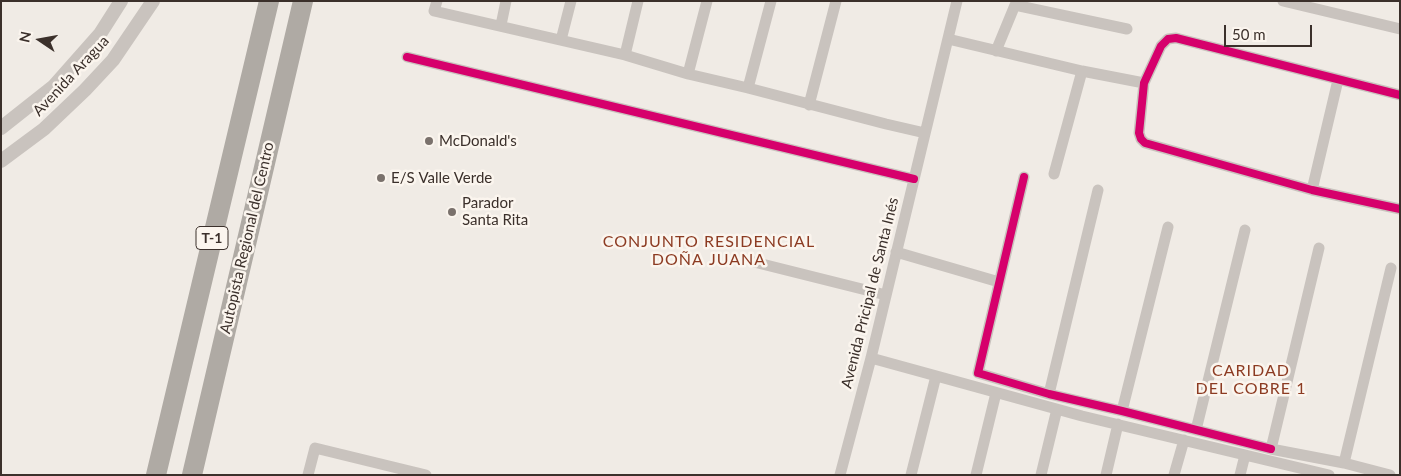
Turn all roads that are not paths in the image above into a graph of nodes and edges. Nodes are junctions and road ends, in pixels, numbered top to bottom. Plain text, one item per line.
1 (121, 1) edge
2 (152, 1) edge
3 (269, 1) edge
4 (303, 1) edge
5 (437, 1) edge
6 (506, 1) edge
7 (571, 1) edge
8 (638, 1) edge
9 (707, 1) edge
10 (771, 1) edge
11 (836, 1) edge
12 (957, 1) edge
13 (1283, 1) edge
14 (1015, 3) edge
15 (500, 25) junction
16 (1400, 28) edge
17 (1127, 30) dead end
18 (948, 39) junction
19 (561, 40) junction
20 (996, 51) junction
21 (625, 55) junction
22 (407, 57) dead end
23 (1082, 71) junction
24 (688, 74) junction
25 (1338, 80) junction
26 (1144, 84) junction
27 (748, 88) junction
28 (1400, 95) edge
29 (809, 105) junction
30 (1, 128) edge
31 (925, 132) junction
32 (1, 160) edge
33 (1054, 174) dead end
34 (1024, 177) dead end
35 (914, 179) junction
36 (1098, 190) dead end
37 (1312, 190) junction
38 (1400, 209) edge
39 (1168, 227) dead end
40 (1245, 230) dead end
41 (1319, 248) dead end
42 (896, 252) junction
43 (754, 262) dead end
44 (1391, 268) dead end
45 (999, 282) junction
46 (886, 295) junction
47 (871, 358) junction
48 (936, 376) junction
49 (996, 392) junction
50 (1049, 394) junction
51 (1057, 409) junction
52 (1122, 411) junction
53 (1118, 424) junction
54 (1196, 430) junction
55 (1184, 440) junction
56 (1271, 449) junction
57 (1245, 455) junction
58 (1344, 463) junction
59 (396, 471) edge
60 (1306, 472) edge
61 (156, 475) edge
62 (192, 475) edge
63 (308, 475) edge
64 (426, 475) edge
65 (840, 475) edge
66 (911, 475) edge
67 (976, 475) edge
68 (1041, 475) edge
69 (1106, 475) edge
70 (1174, 475) edge
71 (1240, 475) edge
72 (1329, 475) edge
73 (1390, 475) edge

1 - 30 street, Avenida Aragua
2 - 32 street, Avenida Aragua
3 - 61 highway, T-1
4 - 62 highway, Autopista Regional del Centro / T-1
5 - 15 street
6 - 15 street
7 - 19 street
8 - 21 street
9 - 24 street
10 - 27 street
11 - 29 street
12 - 18 street, Avenida Pricipal de Santa Inés
13 - 16 street
14 - 17 street
14 - 20 street
15 - 19 street
18 - 20 street
18 - 31 street, Avenida Pricipal de Santa Inés
19 - 21 street
20 - 23 street
21 - 24 street
22 - 35 street
23 - 26 street
23 - 33 street
24 - 27 street
25 - 26 street
25 - 28 street
25 - 37 street
26 - 37 street
27 - 29 street
29 - 31 street
31 - 35 street, Avenida Pricipal de Santa Inés
34 - 45 street
35 - 42 street, Avenida Pricipal de Santa Inés
36 - 50 street
37 - 38 street
39 - 52 street
40 - 54 street
41 - 56 street
42 - 45 street
42 - 46 street, Avenida Pricipal de Santa Inés
43 - 46 street
44 - 58 street
45 - 50 street
46 - 47 street, Avenida Pricipal de Santa Inés
47 - 48 street
47 - 65 street, Avenida Pricipal de Santa Inés
48 - 49 street
48 - 66 street
49 - 51 street
49 - 67 street
50 - 52 street
51 - 53 street
51 - 68 street
52 - 54 street
53 - 55 street
53 - 69 street
54 - 56 street
55 - 57 street
55 - 70 street
56 - 58 street
57 - 60 street
57 - 71 street
58 - 73 street
59 - 63 street
59 - 64 street
60 - 72 street

